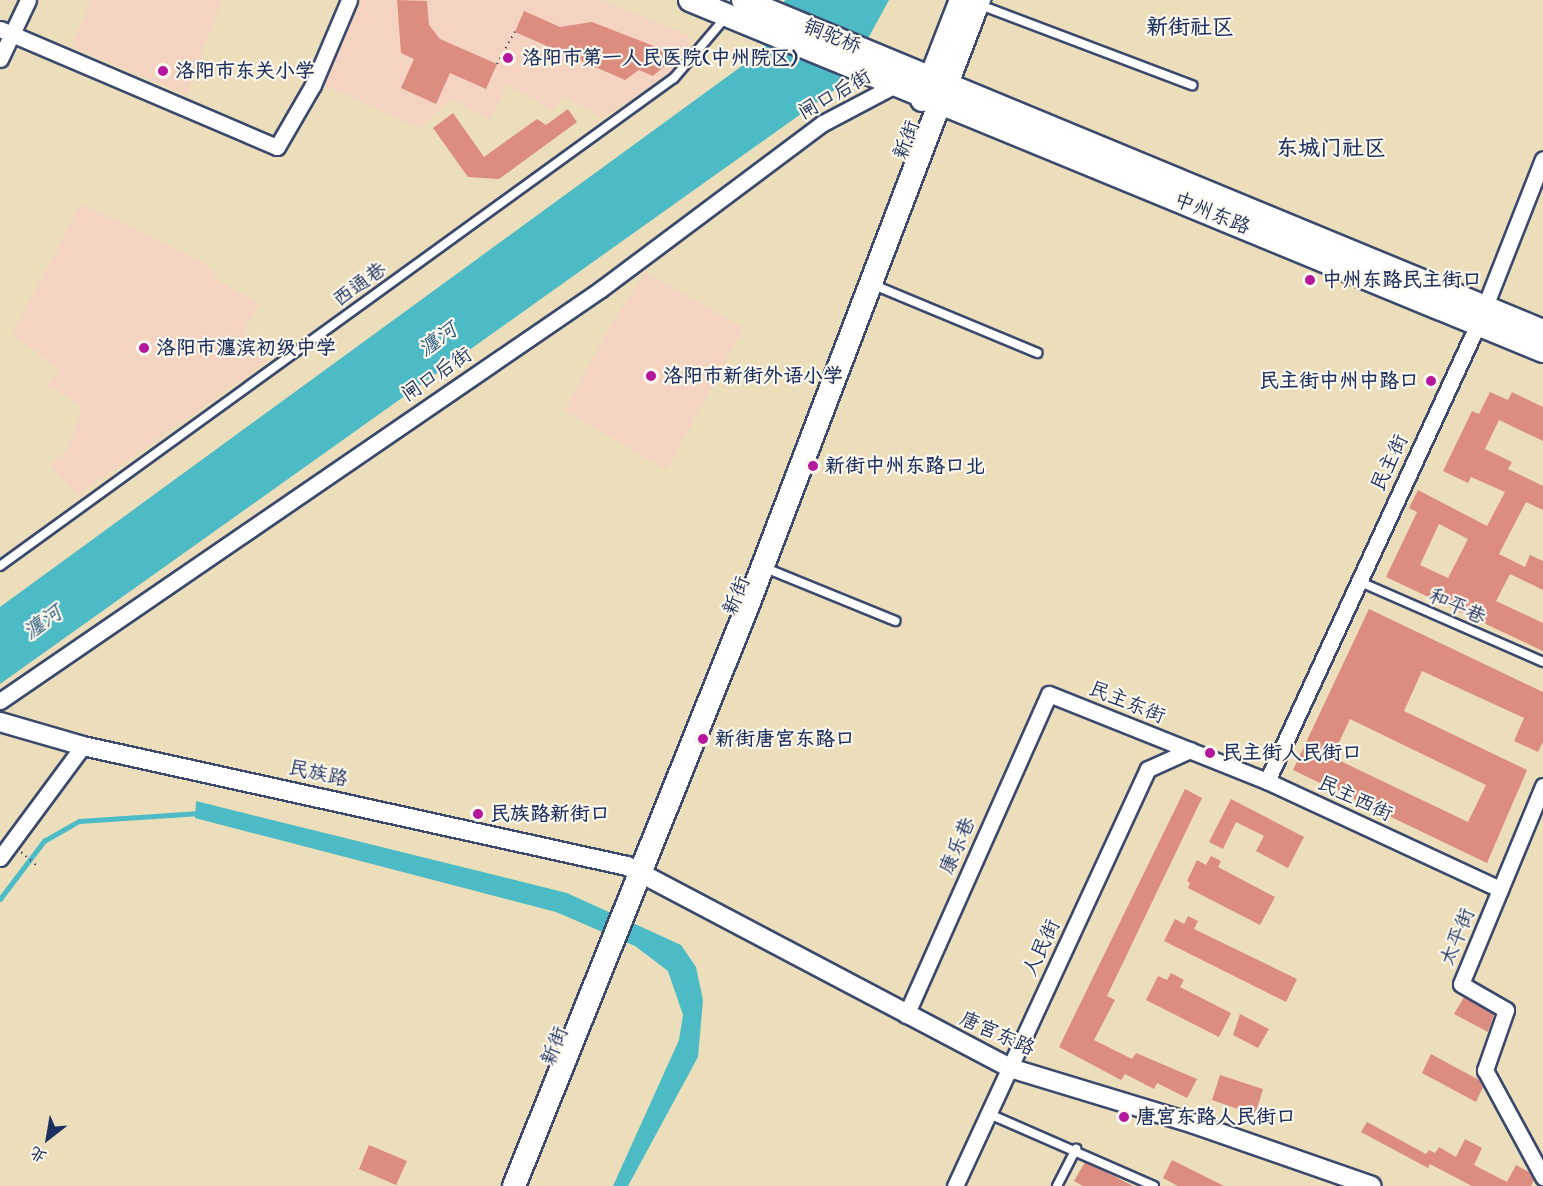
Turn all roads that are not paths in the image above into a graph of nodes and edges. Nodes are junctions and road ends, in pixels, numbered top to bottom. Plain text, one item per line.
1 (28, 0) edge
2 (349, 0) edge
3 (690, 0) edge
4 (971, 1) edge
5 (738, 5) edge
6 (6, 32) edge
7 (0, 59) edge
8 (889, 73) junction
9 (1192, 85) dead end
10 (935, 88) junction
11 (1542, 164) edge
12 (869, 283) junction
13 (1481, 315) junction
14 (1543, 332) edge
15 (1543, 351) edge
16 (1037, 353) dead end
17 (0, 566) edge
18 (762, 567) junction
19 (1358, 581) junction
20 (895, 621) dead end
21 (1543, 662) edge
22 (1049, 694) joint
23 (0, 701) edge
24 (0, 722) edge
25 (83, 746) junction
26 (1190, 750) junction
27 (1267, 781) junction
28 (1543, 786) edge
29 (0, 858) edge
30 (633, 869) junction
31 (1500, 889) junction
32 (600, 951) junction
33 (906, 1015) junction
34 (1010, 1068) junction
35 (987, 1113) junction
36 (1076, 1149) junction
37 (1543, 1177) edge
38 (499, 1186) edge
39 (514, 1186) edge
40 (955, 1186) edge
41 (1057, 1186) edge
42 (1154, 1186) edge
43 (1372, 1186) edge

1 - 6 street
2 - 6 street
3 - 5 main road
4 - 9 lane
4 - 10 main road, 新街
5 - 8 main road, 铜驼桥
5 - 17 lane, 西通巷
6 - 7 street
8 - 10 main road, 中州东路
8 - 23 street, 闸口后街
10 - 12 main road, 新街
10 - 13 main road, 中州东路
10 - 30 main road, 新街
11 - 13 street, 民主街
12 - 16 lane
12 - 18 main road, 新街
13 - 14 main road, 中州东路
13 - 15 main road, 中州东路
13 - 19 street, 民主街
18 - 20 lane
18 - 30 main road, 新街
19 - 21 lane, 和平巷
19 - 27 street, 民主街
22 - 26 street, 民主东街
22 - 33 street, 康乐巷
24 - 25 street, 民族路
25 - 29 street
25 - 30 street, 民族路
26 - 27 street, 民主西街
26 - 34 street, 人民街
27 - 31 street, 民主西街
28 - 31 street, 太平街
30 - 32 main road, 新街
30 - 33 street, 唐宫东路
31 - 37 street, 太平街
32 - 38 main road, 新街
32 - 39 main road, 新街
33 - 34 street, 唐宫东路
34 - 35 street, 人民街
34 - 43 street, 唐宫东路
35 - 36 lane
35 - 40 street, 人民街
36 - 41 lane
36 - 42 lane

